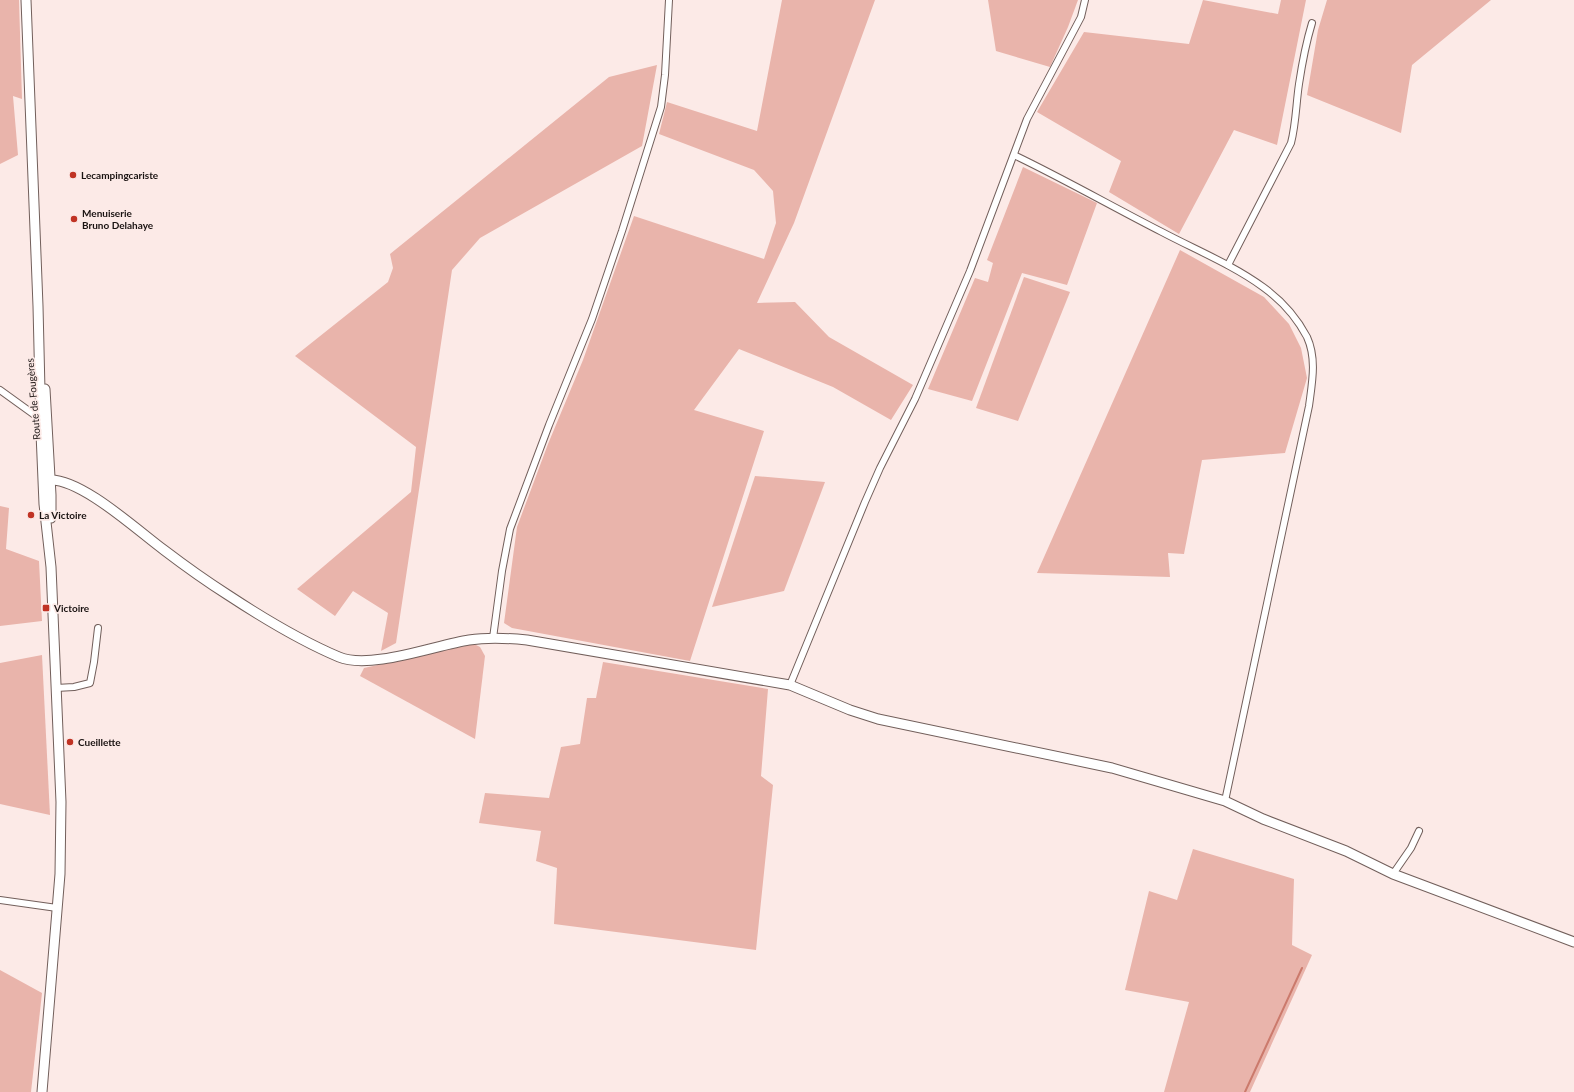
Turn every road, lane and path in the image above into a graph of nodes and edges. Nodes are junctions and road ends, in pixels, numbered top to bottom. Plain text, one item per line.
1 (26, 0) edge
2 (669, 0) edge
3 (1085, 0) edge
4 (1312, 23) dead end
5 (1014, 155) junction
6 (1228, 265) junction
7 (0, 390) edge
8 (43, 412) junction
9 (45, 447) junction
10 (50, 480) junction
11 (43, 489) junction
12 (50, 558) junction
13 (98, 628) dead end
14 (493, 638) junction
15 (790, 685) junction
16 (56, 688) junction
17 (1225, 801) junction
18 (1419, 831) dead end
19 (1393, 874) junction
20 (0, 900) edge
21 (57, 908) junction
22 (1574, 942) edge
23 (42, 1092) edge

1 - 8 street, Route de Fougères
2 - 14 street
3 - 5 street
4 - 6 street
5 - 6 street
5 - 15 street
6 - 17 street
7 - 8 street
8 - 9 street, Route de Fougères
9 - 10 street, Route de Fougères
9 - 11 street
10 - 11 street
10 - 12 street, Route de Fougères
10 - 14 street
11 - 12 street
12 - 16 street
13 - 16 street
14 - 15 street
15 - 17 street
16 - 21 street
17 - 19 street
18 - 19 street
19 - 22 street
20 - 21 street
21 - 23 street

